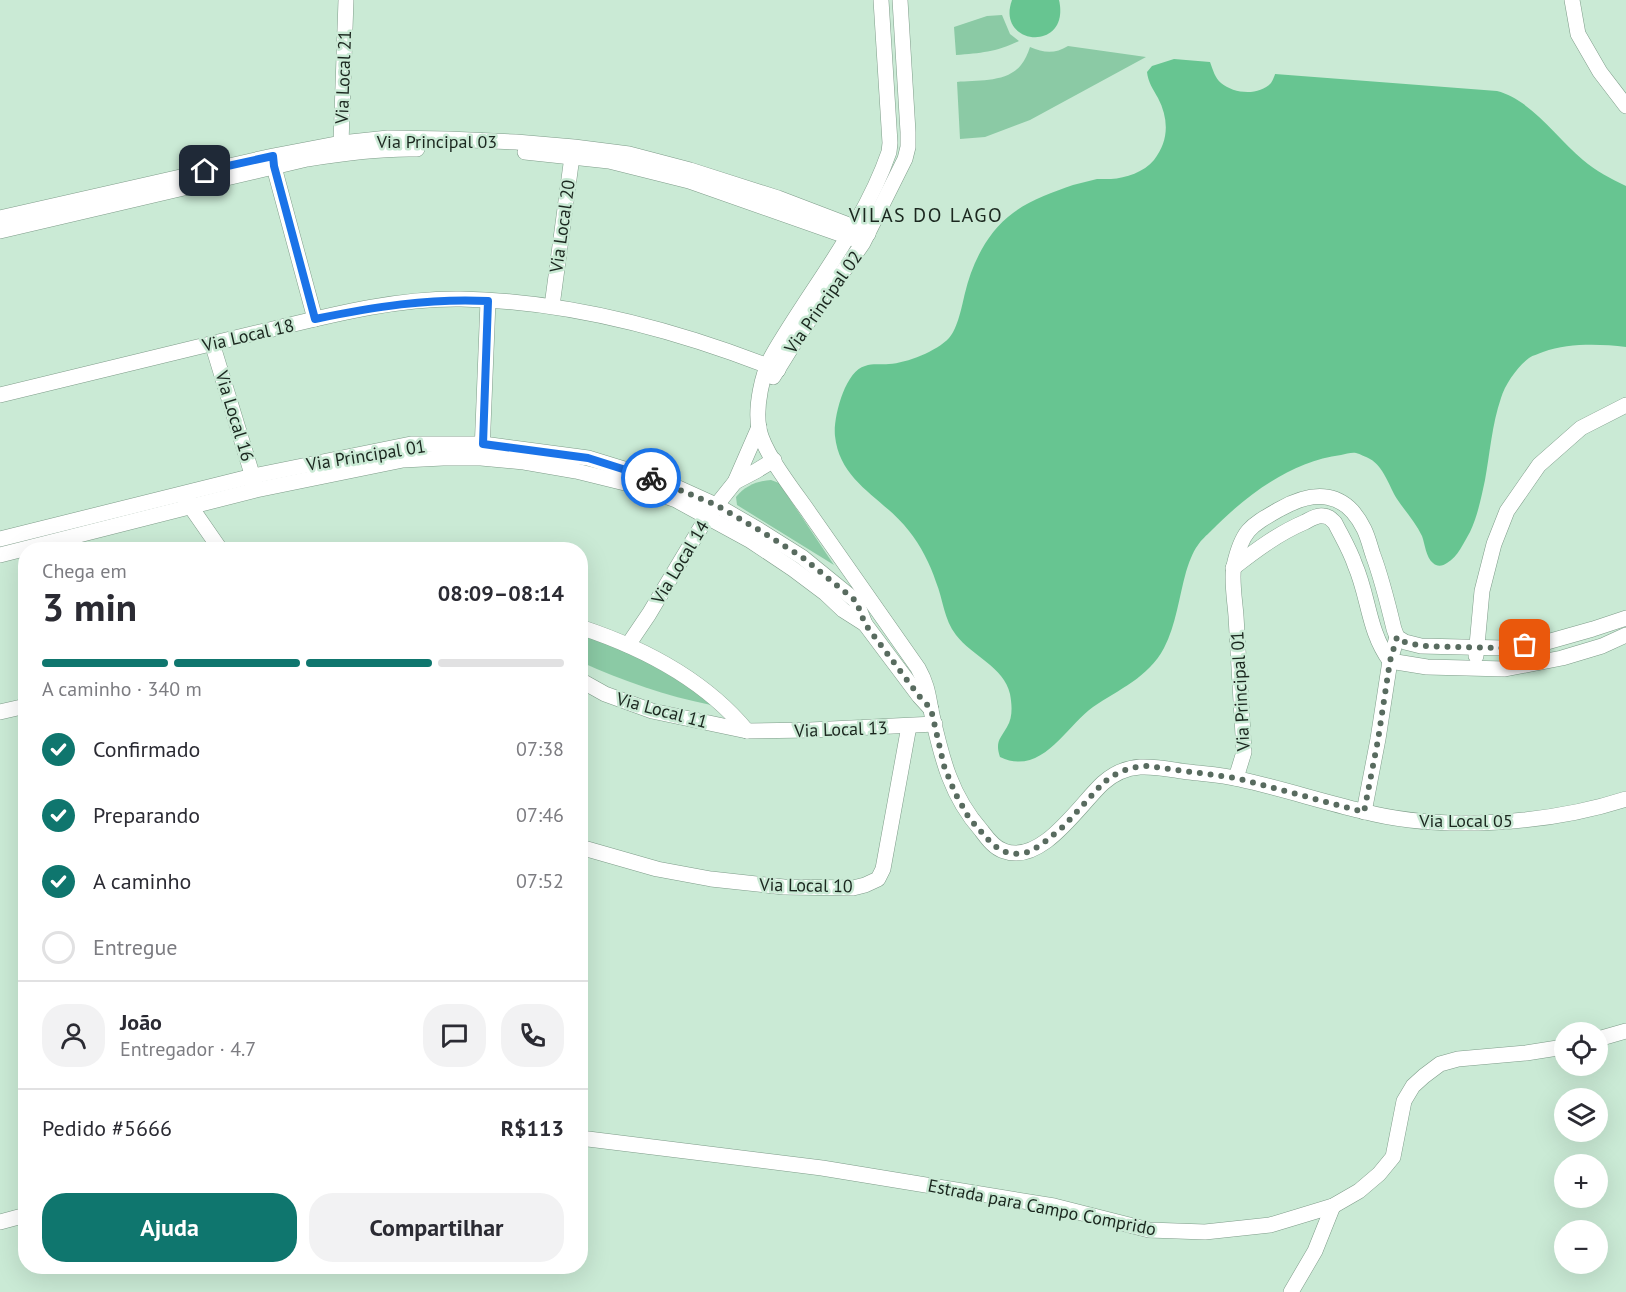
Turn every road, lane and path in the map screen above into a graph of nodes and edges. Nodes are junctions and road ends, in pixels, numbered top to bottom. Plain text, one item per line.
1 (346, 0) edge
2 (881, 0) edge
3 (900, 0) edge
4 (1572, 0) edge
5 (1626, 106) edge
6 (342, 148) junction
7 (573, 152) junction
8 (273, 161) junction
9 (0, 218) edge
10 (0, 231) edge
11 (858, 235) junction
12 (488, 301) junction
13 (552, 306) junction
14 (315, 319) junction
15 (212, 343) junction
16 (772, 368) junction
17 (0, 395) edge
18 (1626, 405) edge
19 (759, 427) junction
20 (482, 451) junction
21 (774, 460) junction
22 (735, 482) junction
23 (255, 483) junction
24 (187, 501) junction
25 (1349, 508) junction
26 (712, 511) junction
27 (1335, 523) junction
28 (0, 539) edge
29 (45, 542) edge
30 (215, 542) edge
31 (18, 550) edge
32 (0, 555) edge
33 (1233, 568) junction
34 (1626, 618) edge
35 (588, 630) edge
36 (1626, 635) edge
37 (1397, 637) junction
38 (628, 645) junction
39 (1477, 648) junction
40 (1390, 661) junction
41 (1475, 669) junction
42 (588, 684) edge
43 (18, 708) edge
44 (0, 712) edge
45 (933, 716) junction
46 (909, 726) junction
47 (747, 731) junction
48 (1236, 778) junction
49 (1626, 799) edge
50 (1364, 812) junction
51 (588, 849) edge
52 (1626, 1031) edge
53 (1608, 1036) edge
54 (1554, 1049) edge
55 (588, 1139) edge
56 (1333, 1206) junction
57 (18, 1217) edge
58 (0, 1222) edge
59 (1291, 1292) edge

1 - 6 street, Via Local 21
2 - 11 street, Via Principal 02
3 - 11 street, Via Principal 02
4 - 5 street
6 - 7 street, Via Principal 03
6 - 8 street, Via Principal 03
7 - 11 street, Via Principal 03
7 - 13 street, Via Local 20
8 - 9 street, Via Principal 03
8 - 10 street, Via Principal 03
8 - 14 street
11 - 16 street, Via Principal 02
12 - 13 street, Via Local 18
12 - 14 street, Via Local 18
12 - 20 street
13 - 16 street, Via Local 18
14 - 15 street, Via Local 18
15 - 17 street, Via Local 18
15 - 23 street, Via Local 16
16 - 19 street, Via Principal 02
18 - 39 street
19 - 21 street, Via Principal 02
19 - 22 street, Via Local 14
20 - 23 street, Via Principal 01
20 - 26 street, Via Principal 01
21 - 22 street, Via Local 14
21 - 45 street, Via Principal 02
22 - 26 street, Via Local 14
23 - 24 street, Via Principal 01
24 - 28 street, Via Principal 01
24 - 29 street, Via Principal 01
24 - 30 street
25 - 27 street
25 - 33 street, Via Principal 01
25 - 37 street
26 - 38 street, Via Local 14
26 - 45 street, Via Principal 01
27 - 33 street
27 - 40 street
31 - 32 street, Via Principal 01
33 - 48 street, Via Principal 01
34 - 39 street
35 - 38 street
36 - 41 street
37 - 39 street
37 - 40 street
38 - 47 street
39 - 41 street
40 - 41 street
40 - 50 street
42 - 47 street, Via Local 11
43 - 44 street
45 - 46 street, Via Local 13
45 - 48 street, Via Principal 01
46 - 47 street, Via Local 13
46 - 51 street, Via Local 10
48 - 50 street, Via Local 05
49 - 50 street, Via Local 05
52 - 53 street
54 - 56 street, Estrada para Campo Comprido
55 - 56 street, Estrada para Campo Comprido
56 - 59 street
57 - 58 street

